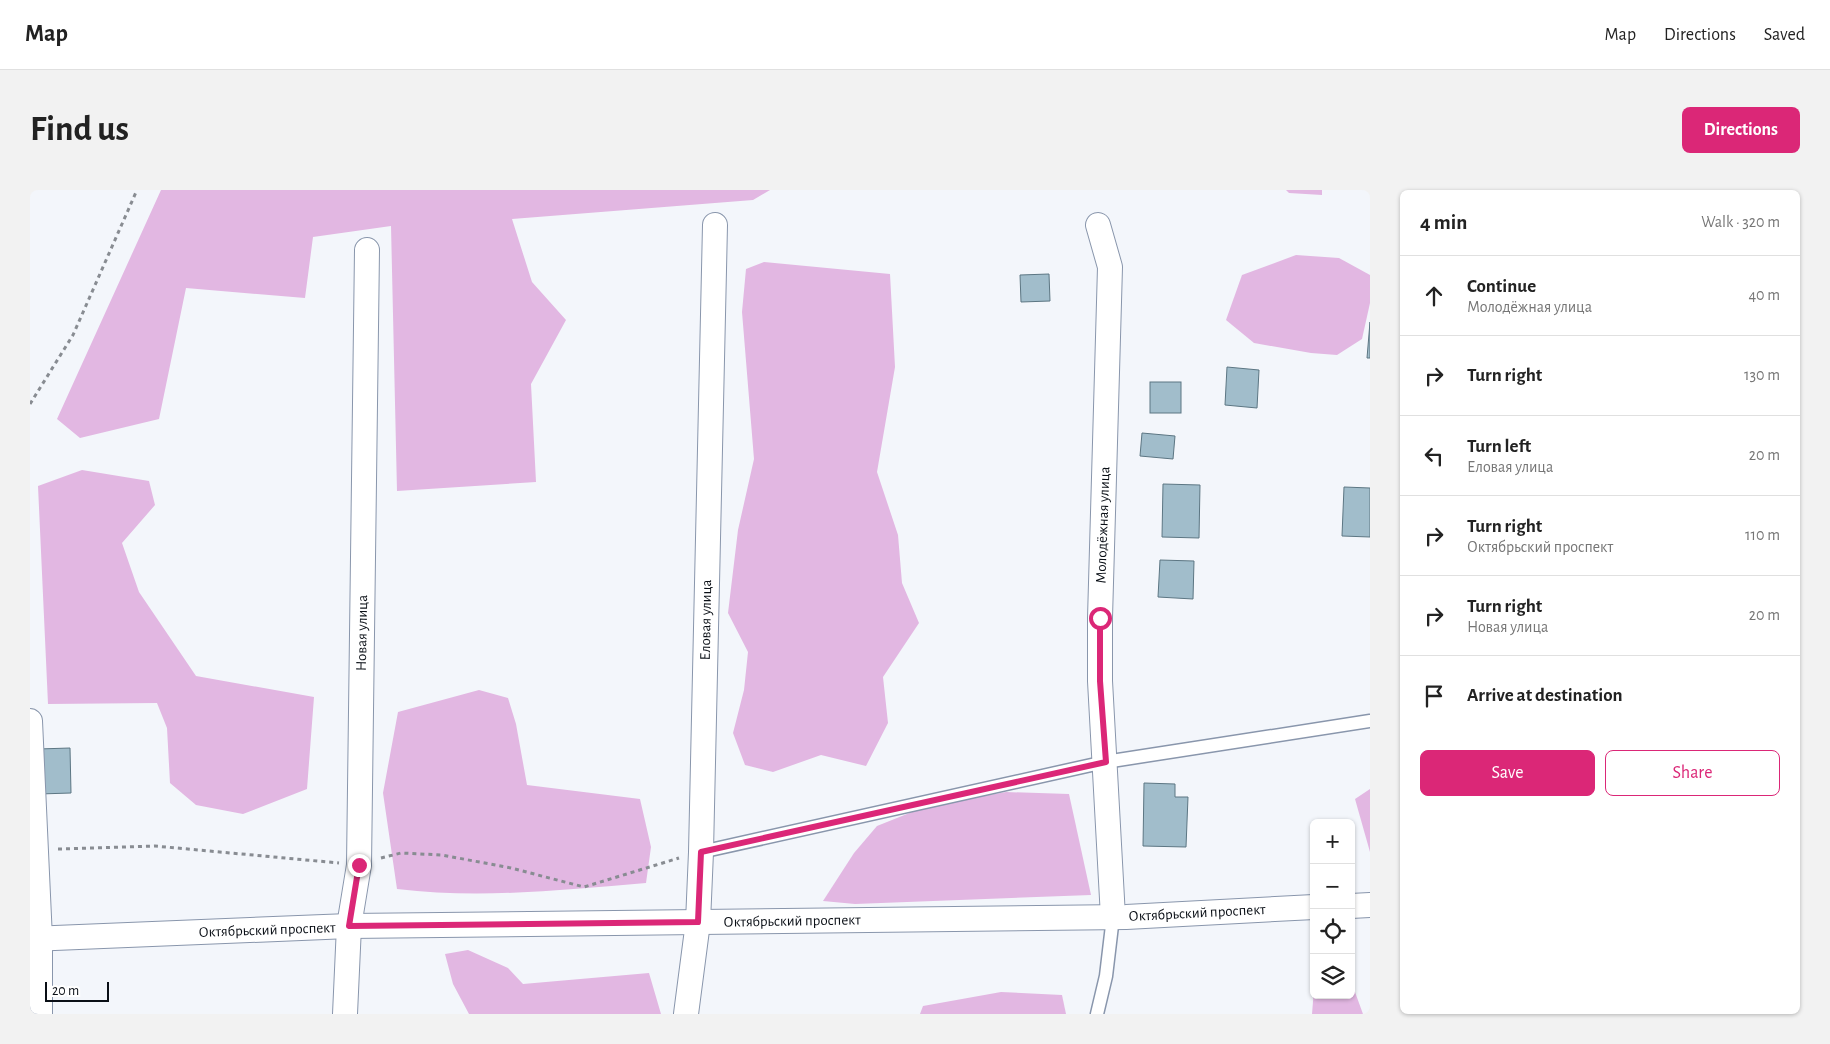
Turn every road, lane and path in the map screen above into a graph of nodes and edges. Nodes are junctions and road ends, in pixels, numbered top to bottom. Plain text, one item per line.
1 (136, 190) edge
2 (715, 225) dead end
3 (1098, 225) dead end
4 (367, 250) dead end
5 (30, 404) edge
6 (30, 721) edge
7 (1370, 721) edge
8 (1106, 762) junction
9 (701, 852) junction
10 (1370, 904) edge
11 (1355, 906) edge
12 (1310, 907) edge
13 (1113, 917) junction
14 (698, 922) junction
15 (349, 926) junction
16 (35, 939) edge
17 (40, 1014) edge
18 (345, 1014) edge
19 (686, 1014) edge
20 (1097, 1014) edge

1 - 5 path
2 - 9 street, Еловая улица
3 - 8 street, Молодёжная улица
4 - 15 street, Новая улица
6 - 16 street
7 - 8 lane
8 - 9 lane
8 - 13 street, Молодёжная улица
9 - 14 street, Еловая улица
10 - 11 street
12 - 13 street, Октябрьский проспект
13 - 14 street, Октябрьский проспект
13 - 20 lane
14 - 15 street, Октябрьский проспект
14 - 19 street, Еловая улица
15 - 16 street, Октябрьский проспект
15 - 18 street, Новая улица
16 - 17 street

